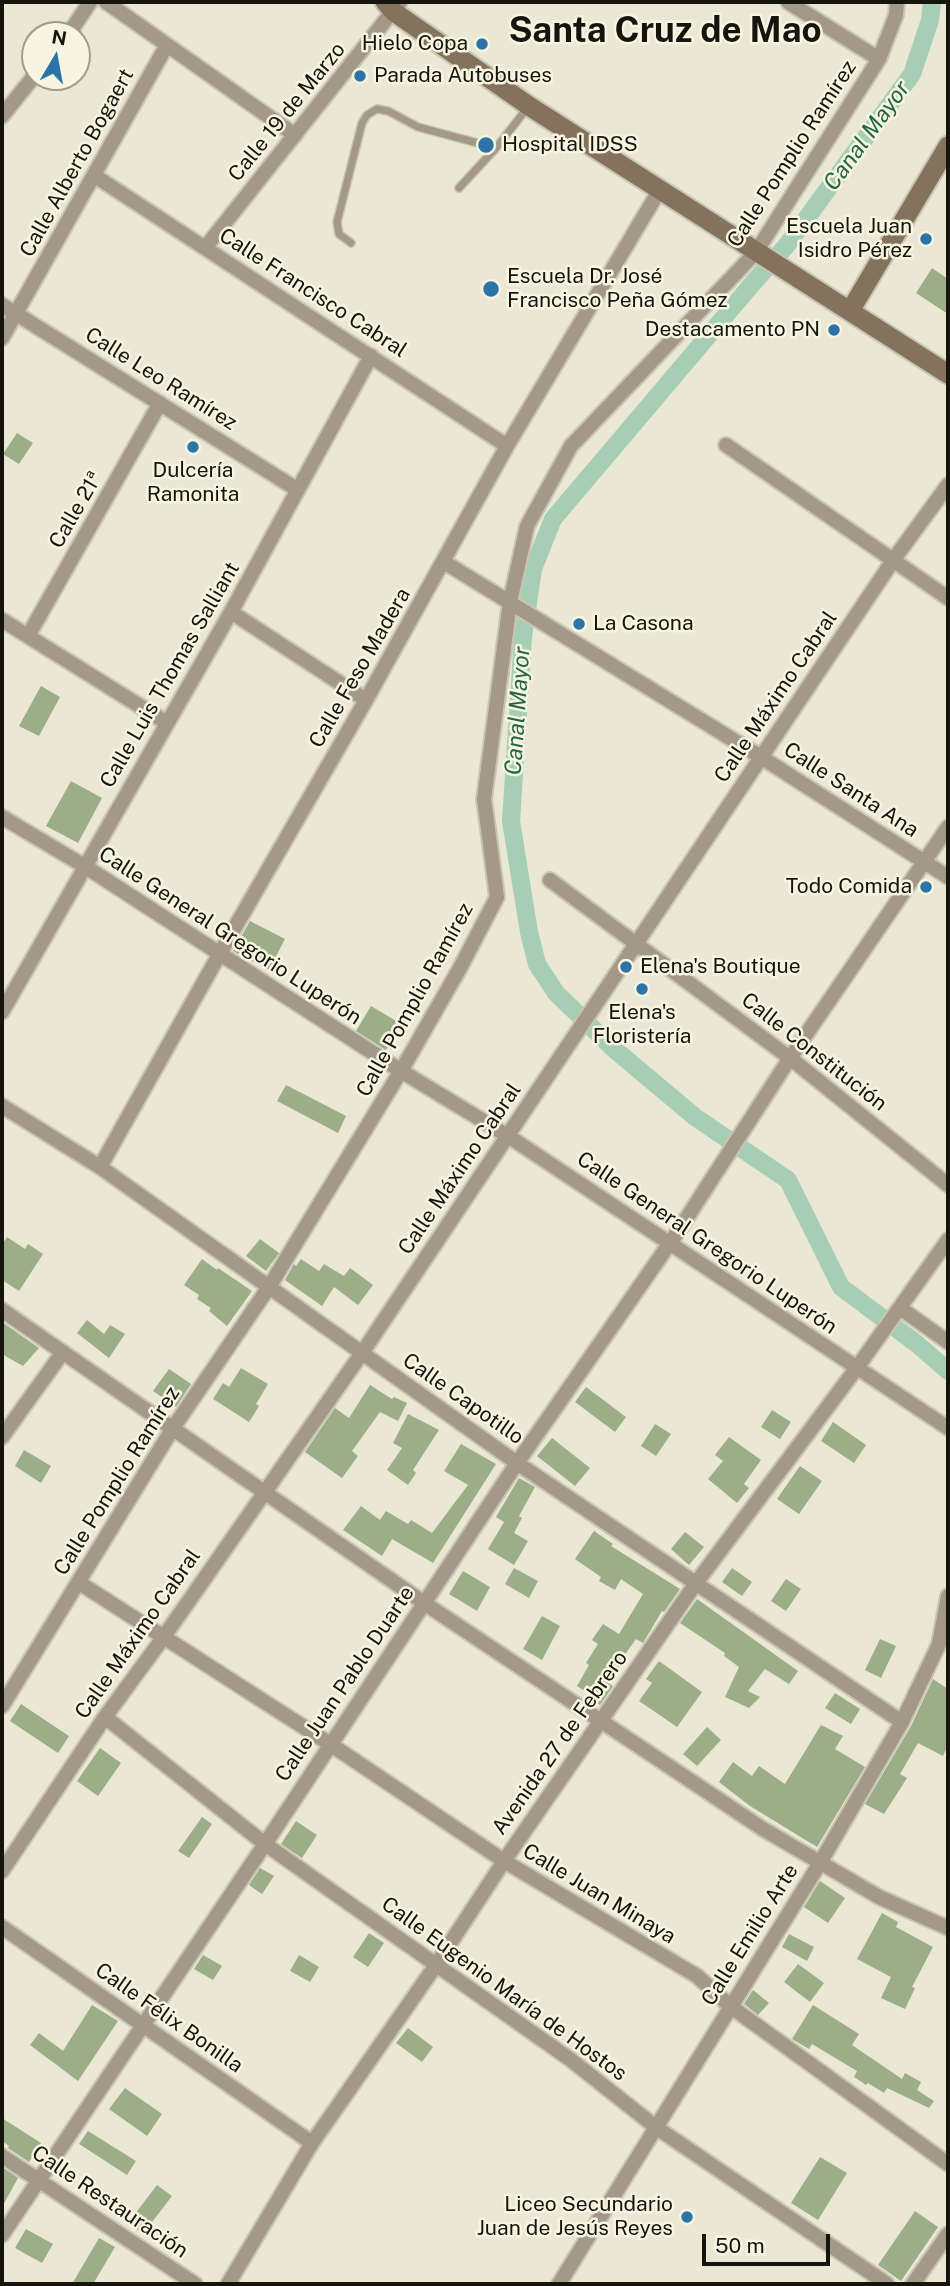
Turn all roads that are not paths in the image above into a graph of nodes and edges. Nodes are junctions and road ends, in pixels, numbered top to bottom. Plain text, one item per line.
1 (90, 2) edge
2 (106, 2) edge
3 (788, 2) edge
4 (897, 2) edge
5 (393, 5) edge
6 (77, 21) edge
7 (167, 45) junction
8 (879, 59) junction
9 (22, 91) edge
10 (529, 106) junction
11 (2, 116) edge
12 (295, 135) junction
13 (948, 146) edge
14 (496, 148) junction
15 (95, 176) junction
16 (459, 188) dead end
17 (659, 191) junction
18 (351, 243) dead end
19 (205, 248) junction
20 (761, 255) junction
21 (2, 305) edge
22 (850, 311) junction
23 (16, 313) junction
24 (2, 338) edge
25 (371, 356) junction
26 (948, 374) edge
27 (160, 404) junction
28 (726, 445) dead end
29 (507, 446) junction
30 (948, 485) edge
31 (298, 490) junction
32 (894, 559) junction
33 (444, 562) junction
34 (948, 598) edge
35 (513, 604) junction
36 (231, 612) junction
37 (2, 621) edge
38 (28, 636) junction
39 (366, 700) junction
40 (167, 723) junction
41 (761, 757) junction
42 (2, 817) edge
43 (948, 828) edge
44 (925, 863) junction
45 (86, 867) junction
46 (948, 877) edge
47 (550, 880) dead end
48 (636, 944) junction
49 (219, 955) junction
50 (3, 1008) edge
51 (790, 1058) junction
52 (401, 1071) junction
53 (2, 1106) edge
54 (508, 1136) junction
55 (100, 1167) junction
56 (948, 1185) edge
57 (948, 1240) edge
58 (671, 1242) junction
59 (269, 1287) junction
60 (2, 1310) edge
61 (898, 1310) junction
62 (948, 1342) edge
63 (63, 1352) junction
64 (362, 1353) junction
65 (856, 1369) junction
66 (173, 1428) junction
67 (948, 1428) edge
68 (2, 1437) edge
69 (517, 1463) junction
70 (264, 1490) junction
71 (78, 1582) junction
72 (696, 1583) junction
73 (948, 1596) edge
74 (424, 1603) junction
75 (163, 1638) junction
76 (944, 1643) edge
77 (2, 1706) edge
78 (105, 1717) junction
79 (602, 1720) junction
80 (902, 1722) junction
81 (330, 1744) junction
82 (265, 1844) junction
83 (504, 1861) junction
84 (820, 1863) junction
85 (2, 1871) edge
86 (2, 1927) edge
87 (948, 1928) edge
88 (436, 1965) junction
89 (730, 2006) junction
90 (144, 2026) junction
91 (657, 2128) junction
92 (312, 2143) junction
93 (2, 2156) edge
94 (948, 2164) edge
95 (38, 2179) junction
96 (948, 2234) edge
97 (2, 2235) edge
98 (195, 2284) edge
99 (228, 2284) edge
100 (559, 2284) edge
101 (887, 2284) edge
102 (913, 2284) edge

1 - 6 street
2 - 7 street
3 - 8 street
4 - 8 street, Calle Pomplio Ramírez
5 - 10 main road
5 - 12 street, Calle 19 de Marzo
7 - 12 street
7 - 15 street, Calle Alberto Bogaert
8 - 20 street, Calle Pomplio Ramírez
9 - 11 street
10 - 14 lane
10 - 17 main road
12 - 19 street, Calle 19 de Marzo
13 - 22 main road
14 - 16 lane
14 - 18 lane
15 - 19 street, Calle Francisco Cabral
15 - 23 street, Calle Alberto Bogaert
17 - 20 main road
17 - 29 street, Calle Feso Madera
19 - 25 street, Calle Francisco Cabral
20 - 22 main road
20 - 35 street, Calle Pomplio Ramírez
21 - 23 street, Calle Leo Ramírez
22 - 26 main road
23 - 24 street, Calle Alberto Bogaert
23 - 27 street, Calle Leo Ramírez
25 - 29 street, Calle Francisco Cabral
25 - 31 street, Calle Luis Thomas Salliant
27 - 31 street, Calle Leo Ramírez
27 - 38 street, Calle 21ª
28 - 32 street
29 - 33 street, Calle Feso Madera
30 - 32 street, Calle Máximo Cabral
31 - 36 street, Calle Luis Thomas Salliant
32 - 34 street
32 - 41 street, Calle Máximo Cabral
33 - 35 street, Calle Santa Ana
33 - 39 street, Calle Feso Madera
35 - 41 street, Calle Santa Ana
35 - 52 street, Calle Pomplio Ramírez
36 - 39 street
36 - 40 street, Calle Luis Thomas Salliant
37 - 38 street
38 - 40 street
39 - 49 street, Calle Feso Madera
40 - 45 street, Calle Luis Thomas Salliant
41 - 44 street, Calle Santa Ana
41 - 48 street, Calle Máximo Cabral
42 - 45 street, Calle General Gregorio Luperón
43 - 44 street
44 - 46 street, Calle Santa Ana
44 - 51 street
45 - 49 street, Calle General Gregorio Luperón
45 - 50 street, Calle Luis Thomas Salliant
47 - 48 street, Calle Constitución
48 - 51 street, Calle Constitución
48 - 54 street, Calle Máximo Cabral
49 - 52 street, Calle General Gregorio Luperón
49 - 55 street, Calle Feso Madera
51 - 56 street, Calle Constitución
51 - 58 street, Calle Juan Pablo Duarte
52 - 54 street, Calle General Gregorio Luperón
52 - 59 street, Calle Pomplio Ramírez
53 - 55 street, Calle Capotillo
54 - 58 street, Calle General Gregorio Luperón
54 - 64 street, Calle Máximo Cabral
55 - 59 street, Calle Capotillo
57 - 61 street, Avenida 27 de Febrero
58 - 65 street, Calle General Gregorio Luperón
58 - 69 street, Calle Juan Pablo Duarte
59 - 64 street, Calle Capotillo
59 - 66 street, Calle Pomplio Ramírez
60 - 63 street
61 - 62 street
61 - 65 street, Avenida 27 de Febrero
63 - 66 street
63 - 68 street
64 - 69 street, Calle Capotillo
64 - 70 street, Calle Máximo Cabral
65 - 67 street
65 - 72 street, Avenida 27 de Febrero
66 - 70 street
66 - 71 street, Calle Pomplio Ramírez
69 - 72 street, Calle Capotillo
69 - 74 street, Calle Juan Pablo Duarte
70 - 74 street
70 - 75 street, Calle Máximo Cabral
71 - 75 street, Calle Juan Minaya
71 - 77 street, Calle Pomplio Ramírez
72 - 79 street, Avenida 27 de Febrero
72 - 80 street, Calle Capotillo
73 - 76 street, Calle Emilio Arte
74 - 79 street
74 - 81 street, Calle Juan Pablo Duarte
75 - 78 street, Calle Máximo Cabral
75 - 81 street, Calle Juan Minaya
76 - 80 street, Calle Emilio Arte
78 - 82 street, Calle Eugenio María de Hostos
78 - 85 street, Calle Máximo Cabral
79 - 83 street, Avenida 27 de Febrero
79 - 84 street
80 - 84 street, Calle Emilio Arte
81 - 82 street, Calle Juan Pablo Duarte
81 - 83 street, Calle Juan Minaya
82 - 88 street, Calle Eugenio María de Hostos
82 - 90 street, Calle Juan Pablo Duarte
83 - 88 street, Avenida 27 de Febrero
83 - 89 street, Calle Juan Minaya
84 - 87 street
84 - 89 street, Calle Emilio Arte
86 - 90 street, Calle Félix Bonilla
88 - 91 street, Calle Eugenio María de Hostos
88 - 92 street, Avenida 27 de Febrero
89 - 91 street, Calle Emilio Arte
89 - 94 street, Calle Juan Minaya
90 - 92 street, Calle Félix Bonilla
90 - 95 street, Calle Juan Pablo Duarte
91 - 100 street, Calle Emilio Arte
91 - 101 street, Calle Eugenio María de Hostos
92 - 99 street, Avenida 27 de Febrero
93 - 95 street, Calle Restauración
95 - 97 street, Calle Juan Pablo Duarte
95 - 98 street, Calle Restauración
96 - 102 street

